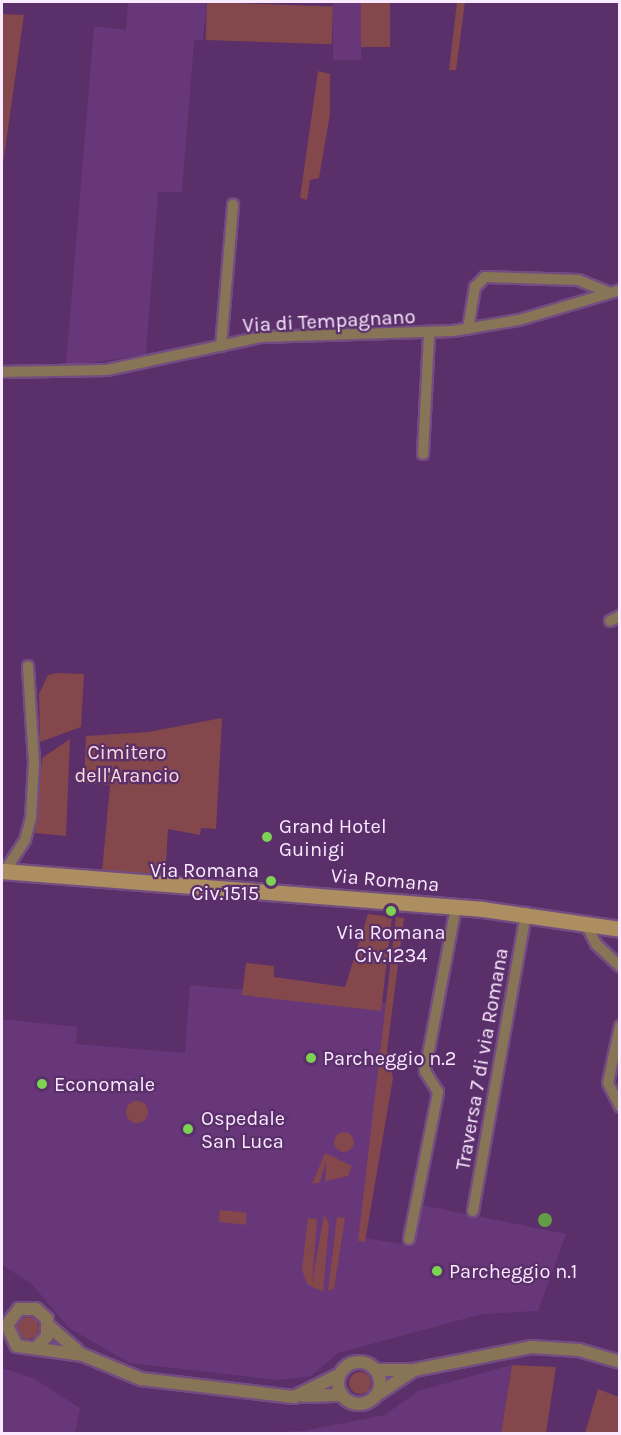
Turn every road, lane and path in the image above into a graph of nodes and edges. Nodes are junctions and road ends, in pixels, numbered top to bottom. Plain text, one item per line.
1 (233, 205) dead end
2 (614, 291) edge
3 (468, 329) junction
4 (429, 334) junction
5 (221, 346) junction
6 (2, 372) edge
7 (423, 454) dead end
8 (28, 666) dead end
9 (3, 871) edge
10 (456, 907) junction
11 (526, 913) junction
12 (585, 923) junction
13 (620, 929) edge
14 (620, 966) edge
15 (620, 1026) edge
16 (620, 1107) edge
17 (473, 1211) dead end
18 (409, 1239) dead end
19 (19, 1309) junction
20 (2, 1310) edge
21 (49, 1326) junction
22 (4, 1330) edge
23 (37, 1347) junction
24 (84, 1355) junction
25 (620, 1362) edge
26 (375, 1370) junction
27 (414, 1370) junction
28 (339, 1375) junction
29 (342, 1395) junction
30 (299, 1396) junction
31 (373, 1398) junction

1 - 5 street
2 - 3 street, Via di Tempagnano
2 - 3 street
3 - 4 street, Via di Tempagnano
4 - 5 street, Via di Tempagnano
4 - 7 street
5 - 6 street, Via di Tempagnano
8 - 9 street
9 - 10 main road, Via Romana
10 - 11 main road, Via Romana
10 - 18 street
11 - 12 main road, Via Romana
11 - 17 street, Traversa 7 di via Romana
12 - 13 main road, Via Romana
12 - 14 street
15 - 16 street
19 - 20 street
19 - 21 street
19 - 22 street
21 - 23 street
21 - 24 street
22 - 23 street
23 - 24 street
24 - 30 street
25 - 27 street
26 - 27 street
26 - 28 street
26 - 31 street
27 - 31 street
28 - 29 street
28 - 30 street
29 - 30 street
29 - 31 street

